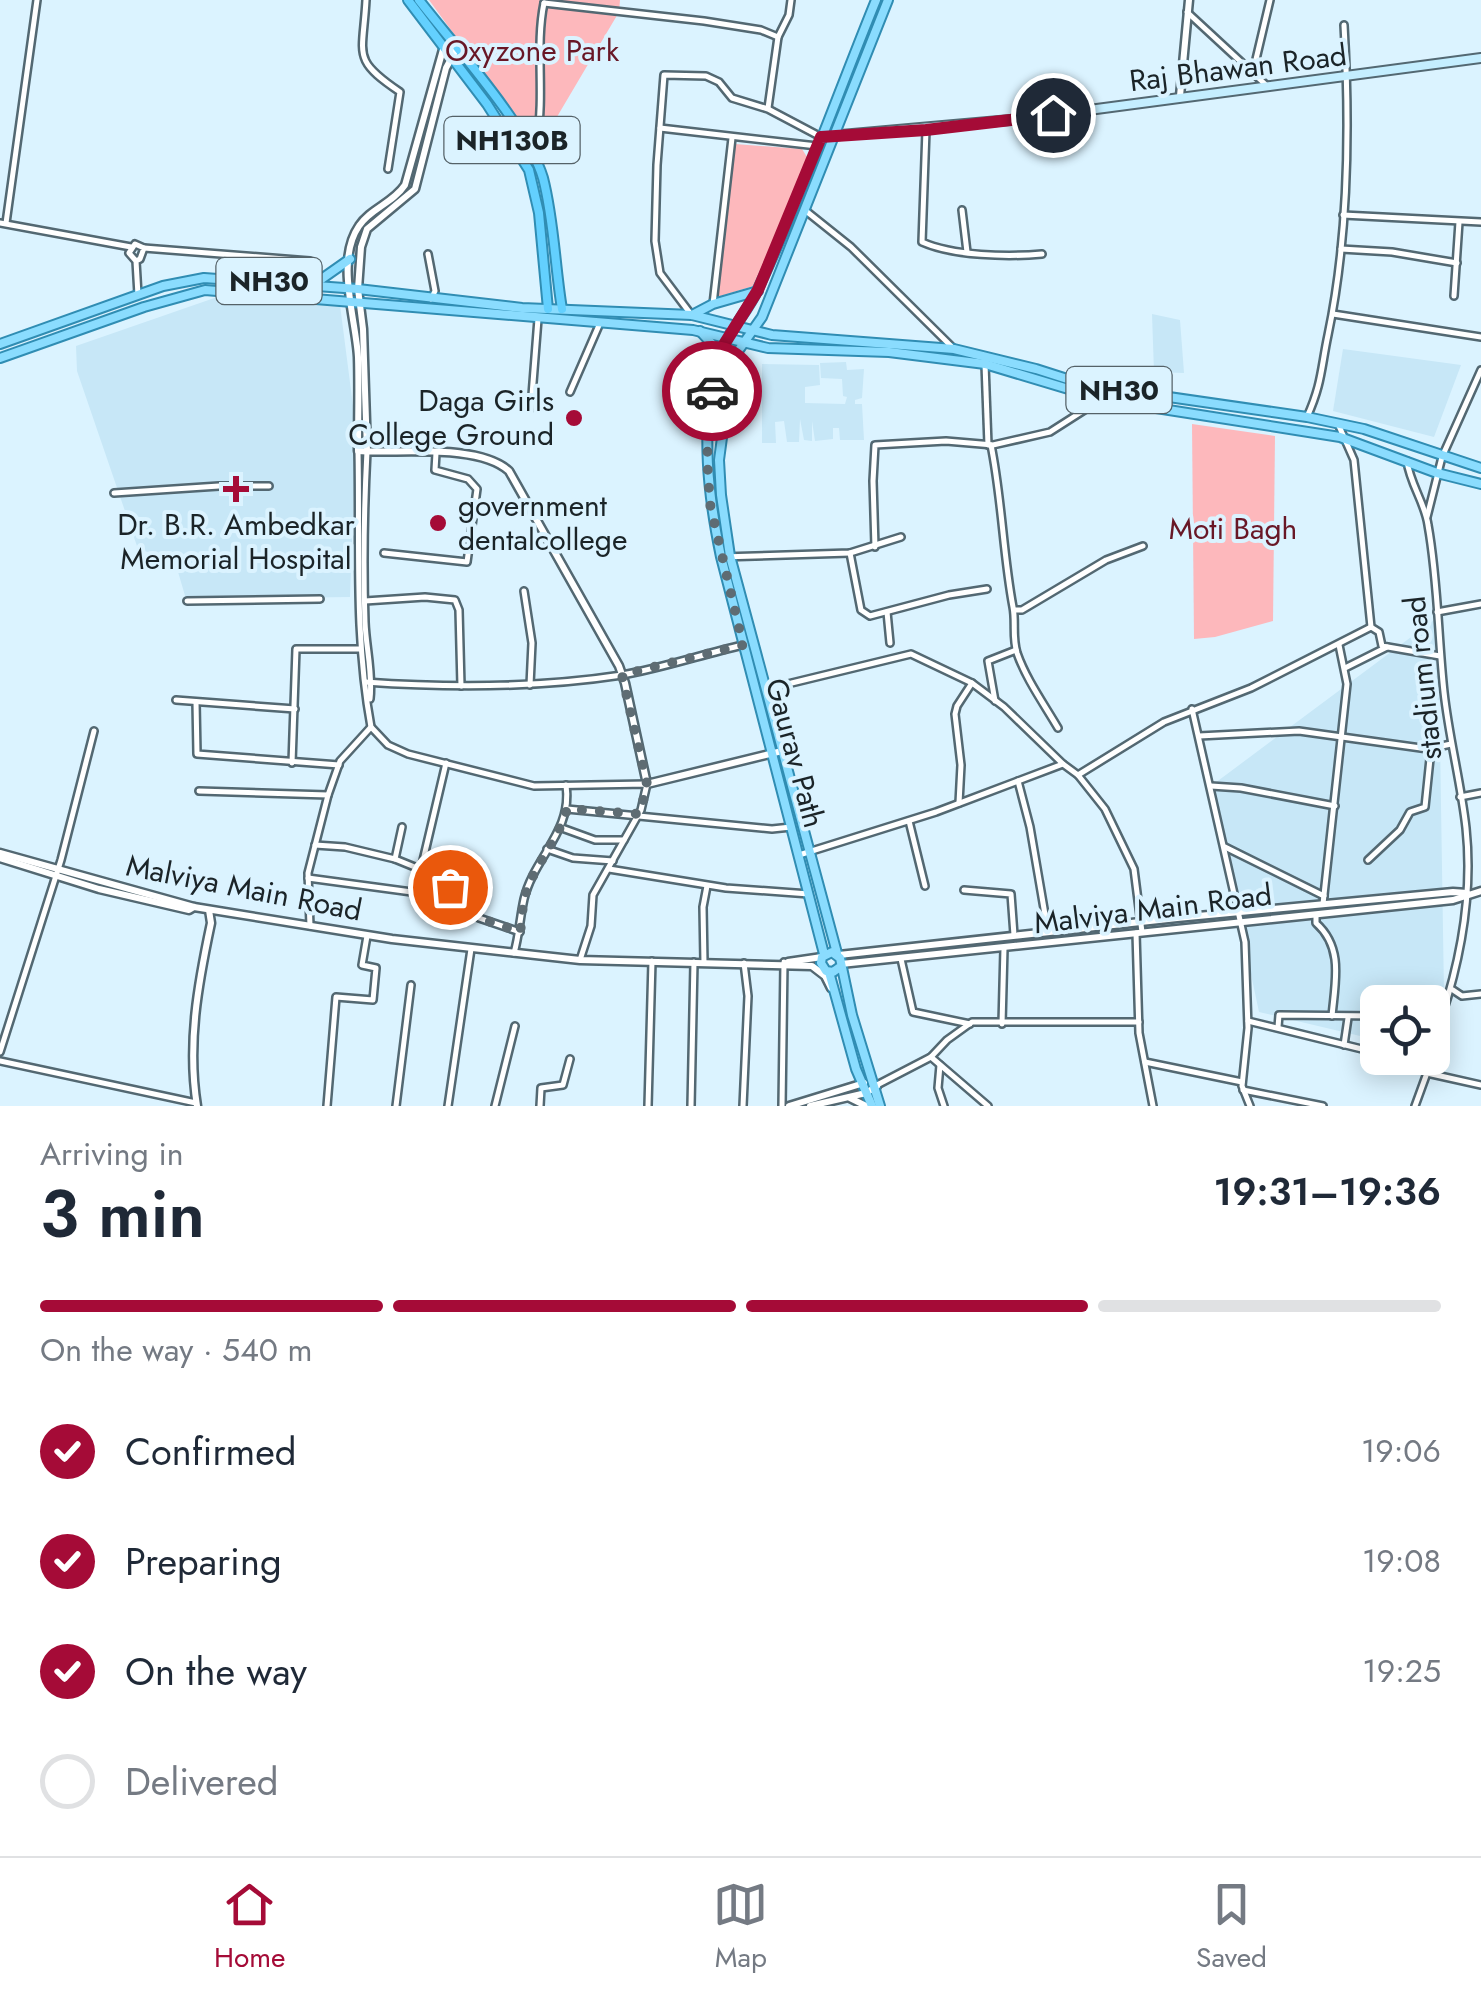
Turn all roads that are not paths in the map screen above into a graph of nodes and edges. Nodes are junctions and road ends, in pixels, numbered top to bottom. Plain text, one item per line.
1 (37, 0) edge
2 (366, 0) edge
3 (408, 0) edge
4 (419, 0) edge
5 (624, 0) edge
6 (791, 0) edge
7 (876, 0) edge
8 (888, 0) edge
9 (1189, 0) edge
10 (1270, 0) edge
11 (545, 2) edge
12 (623, 11) junction
13 (1188, 12) junction
14 (1344, 26) dead end
15 (778, 37) junction
16 (449, 38) junction
17 (443, 47) junction
18 (454, 52) junction
19 (1481, 58) edge
20 (1253, 72) junction
21 (1347, 77) junction
22 (1269, 88) junction
23 (1180, 96) junction
24 (768, 108) junction
25 (660, 128) junction
26 (926, 130) junction
27 (834, 136) junction
28 (732, 138) junction
29 (819, 141) junction
30 (522, 148) junction
31 (388, 169) dead end
32 (962, 210) dead end
33 (806, 211) junction
34 (1343, 215) junction
35 (1459, 222) junction
36 (1481, 222) edge
37 (3, 223) edge
38 (131, 248) junction
39 (144, 248) junction
40 (1342, 249) junction
41 (967, 252) junction
42 (428, 254) dead end
43 (1042, 254) dead end
44 (350, 259) junction
45 (136, 261) junction
46 (310, 262) dead end
47 (1457, 262) junction
48 (313, 285) junction
49 (347, 288) junction
50 (358, 289) junction
51 (758, 290) junction
52 (138, 295) junction
53 (1454, 296) dead end
54 (431, 299) junction
55 (350, 302) junction
56 (360, 304) junction
57 (713, 304) junction
58 (548, 309) junction
59 (562, 309) junction
60 (1333, 314) junction
61 (692, 316) junction
62 (538, 319) junction
63 (600, 323) junction
64 (737, 324) junction
65 (754, 330) junction
66 (700, 331) junction
67 (728, 337) junction
68 (1481, 337) edge
69 (745, 342) junction
70 (0, 344) edge
71 (946, 352) junction
72 (0, 358) edge
73 (985, 364) junction
74 (1481, 370) edge
75 (714, 371) junction
76 (570, 392) dead end
77 (1089, 395) junction
78 (532, 408) dead end
79 (1307, 417) junction
80 (1338, 423) junction
81 (1345, 439) junction
82 (990, 445) junction
83 (358, 450) junction
84 (368, 452) junction
85 (436, 454) junction
86 (1442, 457) junction
87 (1407, 460) junction
88 (1481, 468) edge
89 (1438, 473) junction
90 (1481, 484) edge
91 (268, 486) dead end
92 (114, 494) dead end
93 (1427, 518) junction
94 (901, 537) dead end
95 (1144, 546) dead end
96 (875, 547) junction
97 (384, 553) dead end
98 (850, 553) junction
99 (726, 556) junction
100 (987, 588) dead end
101 (524, 591) dead end
102 (320, 598) dead end
103 (365, 601) junction
104 (187, 602) dead end
105 (1481, 604) edge
106 (1014, 610) junction
107 (888, 612) junction
108 (1437, 612) junction
109 (1372, 627) junction
110 (890, 643) dead end
111 (743, 645) junction
112 (1339, 645) junction
113 (1388, 647) junction
114 (360, 649) junction
115 (1016, 650) junction
116 (1440, 656) junction
117 (1345, 668) junction
118 (622, 675) junction
119 (368, 682) junction
120 (972, 684) junction
121 (530, 685) junction
122 (461, 686) junction
123 (765, 689) junction
124 (176, 700) dead end
125 (995, 701) junction
126 (196, 702) junction
127 (295, 709) junction
128 (1192, 709) junction
129 (371, 727) junction
130 (1058, 728) dead end
131 (94, 731) dead end
132 (1199, 736) junction
133 (1343, 736) junction
134 (1451, 744) junction
135 (1431, 749) junction
136 (782, 751) junction
137 (771, 754) junction
138 (292, 763) junction
139 (446, 764) junction
140 (1063, 764) junction
141 (338, 765) junction
142 (1078, 775) junction
143 (1018, 781) junction
144 (647, 784) junction
145 (566, 785) junction
146 (1210, 786) junction
147 (199, 791) dead end
148 (1481, 793) edge
149 (328, 795) junction
150 (1460, 797) junction
151 (959, 802) junction
152 (1336, 806) junction
153 (567, 809) junction
154 (639, 814) junction
155 (909, 821) junction
156 (402, 827) dead end
157 (791, 827) junction
158 (562, 828) junction
159 (624, 840) junction
160 (314, 845) junction
161 (1225, 847) junction
162 (547, 849) junction
163 (809, 851) junction
164 (0, 855) edge
165 (799, 855) junction
166 (395, 859) junction
167 (1368, 860) dead end
168 (613, 861) junction
169 (609, 869) junction
170 (421, 870) junction
171 (56, 874) junction
172 (308, 878) junction
173 (707, 885) junction
174 (925, 886) dead end
175 (964, 890) dead end
176 (1481, 891) edge
177 (810, 894) junction
178 (1469, 894) junction
179 (434, 896) dead end
180 (1321, 906) junction
181 (209, 910) junction
182 (1240, 911) junction
183 (1140, 922) junction
184 (1241, 922) junction
185 (310, 926) junction
186 (520, 932) junction
187 (1048, 932) junction
188 (1139, 933) junction
189 (367, 934) junction
190 (1014, 935) junction
191 (821, 936) junction
192 (1004, 948) junction
193 (471, 949) junction
194 (514, 954) junction
195 (824, 956) junction
196 (806, 958) junction
197 (901, 959) junction
198 (580, 960) junction
199 (839, 960) junction
200 (652, 961) junction
201 (694, 962) junction
202 (704, 962) junction
203 (744, 964) junction
204 (784, 964) junction
205 (829, 972) junction
206 (412, 985) dead end
207 (1453, 990) junction
208 (1481, 994) edge
209 (1450, 998) edge
210 (842, 1013) junction
211 (1332, 1016) junction
212 (1360, 1017) edge
213 (1348, 1018) junction
214 (1248, 1021) junction
215 (1139, 1022) junction
216 (970, 1024) junction
217 (1002, 1024) junction
218 (515, 1026) dead end
219 (1278, 1027) junction
220 (1344, 1044) junction
221 (1360, 1048) edge
222 (0, 1052) edge
223 (931, 1057) junction
224 (570, 1059) dead end
225 (854, 1059) junction
226 (0, 1061) edge
227 (1144, 1062) junction
228 (940, 1066) junction
229 (1426, 1075) edge
230 (1437, 1075) edge
231 (1481, 1084) edge
232 (870, 1086) junction
233 (1242, 1086) junction
234 (850, 1088) junction
235 (847, 1097) junction
236 (197, 1104) edge
237 (327, 1106) edge
238 (396, 1106) edge
239 (448, 1106) edge
240 (496, 1106) edge
241 (540, 1106) edge
242 (648, 1106) edge
243 (690, 1106) edge
244 (743, 1106) edge
245 (786, 1106) edge
246 (810, 1106) edge
247 (869, 1106) edge
248 (880, 1106) edge
249 (944, 1106) edge
250 (988, 1106) edge
251 (1153, 1106) edge
252 (1250, 1106) edge
253 (1323, 1106) edge
254 (1415, 1106) edge

1 - 37 street
2 - 31 street
3 - 17 highway, NH130B
4 - 16 highway, NH130B
5 - 12 street
6 - 15 street
7 - 29 main road, Gaurav Path
8 - 27 main road
9 - 13 street
10 - 20 street
11 - 12 street
11 - 30 street
12 - 15 street
13 - 20 street
13 - 23 street
14 - 21 street
15 - 24 street
16 - 17 street
16 - 18 highway, NH130B
17 - 18 highway, NH130B
17 - 44 street
18 - 30 highway, NH130B
18 - 50 street
19 - 21 main road, Raj Bhawan Road
20 - 22 street
21 - 22 main road, Raj Bhawan Road
21 - 34 street
22 - 23 main road, Raj Bhawan Road
23 - 26 main road, Raj Bhawan Road
24 - 25 street
24 - 29 street
25 - 28 street
25 - 61 street
26 - 27 main road, Raj Bhawan Road
26 - 41 street
27 - 29 main road, Raj Bhawan Road
27 - 33 main road
28 - 29 street
28 - 57 street
29 - 51 main road, Gaurav Path
30 - 58 highway, NH130B
30 - 59 highway, NH130B
32 - 41 street
33 - 65 main road
33 - 71 street
34 - 35 street
34 - 40 street
35 - 36 street
35 - 47 street
37 - 38 street
38 - 39 street
38 - 45 street
39 - 45 street
39 - 46 street
40 - 47 street
40 - 60 street
41 - 43 street
42 - 54 street
44 - 48 main road
44 - 49 street
45 - 52 street
47 - 53 street
48 - 49 main road, NH30
48 - 52 main road, NH30
49 - 50 main road, NH30
49 - 55 street
50 - 54 main road, NH30
50 - 56 street
51 - 57 main road
51 - 64 main road, Gaurav Path
52 - 70 main road, NH30
54 - 58 main road, NH30
55 - 56 main road, NH30
55 - 72 main road, NH30
55 - 83 street
56 - 62 main road, NH30
56 - 84 street
57 - 61 main road
58 - 59 main road, NH30
59 - 61 main road, NH30
60 - 68 street
60 - 79 street
61 - 64 main road, NH30
62 - 63 main road, NH30
62 - 78 street
63 - 66 main road, NH30
63 - 76 street
64 - 65 main road, NH30
64 - 67 main road, Gaurav Path
65 - 69 main road
65 - 71 main road, NH30
66 - 67 main road, NH30
66 - 75 main road
67 - 69 main road, NH30
67 - 75 main road, Gaurav Path
69 - 71 main road, NH30
69 - 99 main road
71 - 73 main road, NH30
71 - 79 main road, NH30
73 - 77 main road, NH30
73 - 82 street
74 - 86 street, stadium road
75 - 99 main road, Gaurav Path
77 - 81 main road, NH30
77 - 82 street
79 - 80 main road, NH30
80 - 81 street
80 - 86 main road, NH30
81 - 87 main road, NH30
81 - 109 street
82 - 96 street
82 - 106 street
83 - 84 street
83 - 114 street
84 - 85 street
84 - 103 street
85 - 97 street
85 - 118 street
86 - 88 main road, NH30
86 - 89 street, stadium road
87 - 89 main road, NH30
87 - 93 street, stadium road
89 - 90 main road, NH30
89 - 93 street, stadium road
91 - 92 street
93 - 108 street, stadium road
94 - 96 street
95 - 106 street
96 - 98 street
98 - 99 street
98 - 107 street
99 - 111 main road, Gaurav Path
99 - 123 main road
100 - 107 street
101 - 121 street
102 - 104 street
103 - 119 street
103 - 122 street
105 - 108 street
106 - 115 street
107 - 110 street
108 - 116 street, stadium road
109 - 112 street
109 - 113 street
111 - 118 street
111 - 137 main road, Gaurav Path
112 - 117 street
112 - 128 street
113 - 116 street
113 - 117 street
114 - 119 street
114 - 127 street
115 - 125 street
115 - 130 street
116 - 134 street, stadium road
117 - 133 street
118 - 121 street
118 - 144 street
119 - 122 street
119 - 129 street
120 - 123 street
120 - 125 street
120 - 151 street
121 - 122 street
123 - 136 main road
124 - 126 street
125 - 140 street
126 - 127 street
126 - 138 street
127 - 138 street
128 - 132 street
128 - 142 street
129 - 139 street
129 - 141 street
131 - 171 street
132 - 133 street
132 - 146 street
133 - 135 street
133 - 152 street
134 - 135 street
134 - 150 street, stadium road
135 - 167 street
136 - 137 street
136 - 163 main road
137 - 144 street
137 - 157 main road, Gaurav Path
138 - 141 street
139 - 145 street
139 - 170 street
140 - 142 street
140 - 143 street
141 - 149 street
142 - 183 street
143 - 151 street
143 - 187 street
144 - 145 street
144 - 154 street
145 - 153 street
146 - 152 street
146 - 161 street
147 - 149 street
148 - 150 street
149 - 160 street
150 - 178 street, stadium road
151 - 155 street
152 - 180 street
153 - 154 street
153 - 158 street
154 - 157 street
154 - 159 street
155 - 163 street
155 - 174 street
156 - 166 street
157 - 165 main road, Gaurav Path
158 - 159 street
158 - 162 street
159 - 168 street
160 - 166 street
160 - 172 street
161 - 180 street
161 - 182 street
162 - 168 street
162 - 186 street
163 - 165 street
163 - 199 main road
164 - 171 street, Malviya Main Road
165 - 177 main road, Gaurav Path
166 - 170 street
168 - 169 street
169 - 173 street
169 - 198 street
170 - 186 street
171 - 181 street, Malviya Main Road
171 - 222 street
172 - 179 street
172 - 185 street
173 - 177 street
173 - 202 street
175 - 190 street
176 - 178 street, Malviya Main Road
177 - 191 main road, Gaurav Path
178 - 180 street, Malviya Main Road
178 - 207 street, stadium road
180 - 182 street, Malviya Main Road
180 - 184 street, Malviya Main Road
180 - 211 street
181 - 185 street, Malviya Main Road
181 - 236 street
182 - 183 street, Malviya Main Road
182 - 184 street
183 - 187 street, Malviya Main Road
183 - 188 street
184 - 188 street, Malviya Main Road
184 - 214 street
185 - 189 street, Malviya Main Road
186 - 194 street
187 - 190 street, Malviya Main Road
188 - 192 street, Malviya Main Road
188 - 215 street
189 - 193 street, Malviya Main Road
189 - 237 street
190 - 199 street, Malviya Main Road
191 - 195 main road, Gaurav Path
191 - 196 street
192 - 197 street, Malviya Main Road
192 - 217 street
193 - 194 street, Malviya Main Road
193 - 239 street
194 - 198 street, Malviya Main Road
195 - 196 street, Malviya Main Road
195 - 199 main road
195 - 205 main road, Gaurav Path
196 - 204 street, Malviya Main Road
197 - 199 street, Malviya Main Road
197 - 216 street
198 - 200 street, Malviya Main Road
199 - 205 main road
199 - 232 main road
200 - 201 street, Malviya Main Road
200 - 242 street
201 - 202 street, Malviya Main Road
201 - 243 street
202 - 203 street, Malviya Main Road
203 - 204 street, Malviya Main Road
203 - 244 street
204 - 210 street
204 - 245 street
205 - 210 main road, Gaurav Path
206 - 238 street
207 - 208 street
207 - 209 street, stadium road
210 - 225 main road, Gaurav Path
211 - 213 street
211 - 219 street
212 - 213 street
213 - 220 street
214 - 219 street
214 - 233 street
215 - 217 street
215 - 227 street
216 - 217 street
216 - 223 street
218 - 240 street
219 - 220 street
220 - 221 street
223 - 228 street
223 - 232 street
224 - 241 street
225 - 232 main road, Gaurav Path
225 - 234 street
226 - 236 street
227 - 233 street
227 - 251 street
228 - 249 street
228 - 250 street
229 - 254 street
230 - 231 street
232 - 234 street
232 - 235 street
232 - 247 main road
232 - 248 main road
233 - 252 street
233 - 253 street
234 - 245 street
235 - 246 street
235 - 247 street

